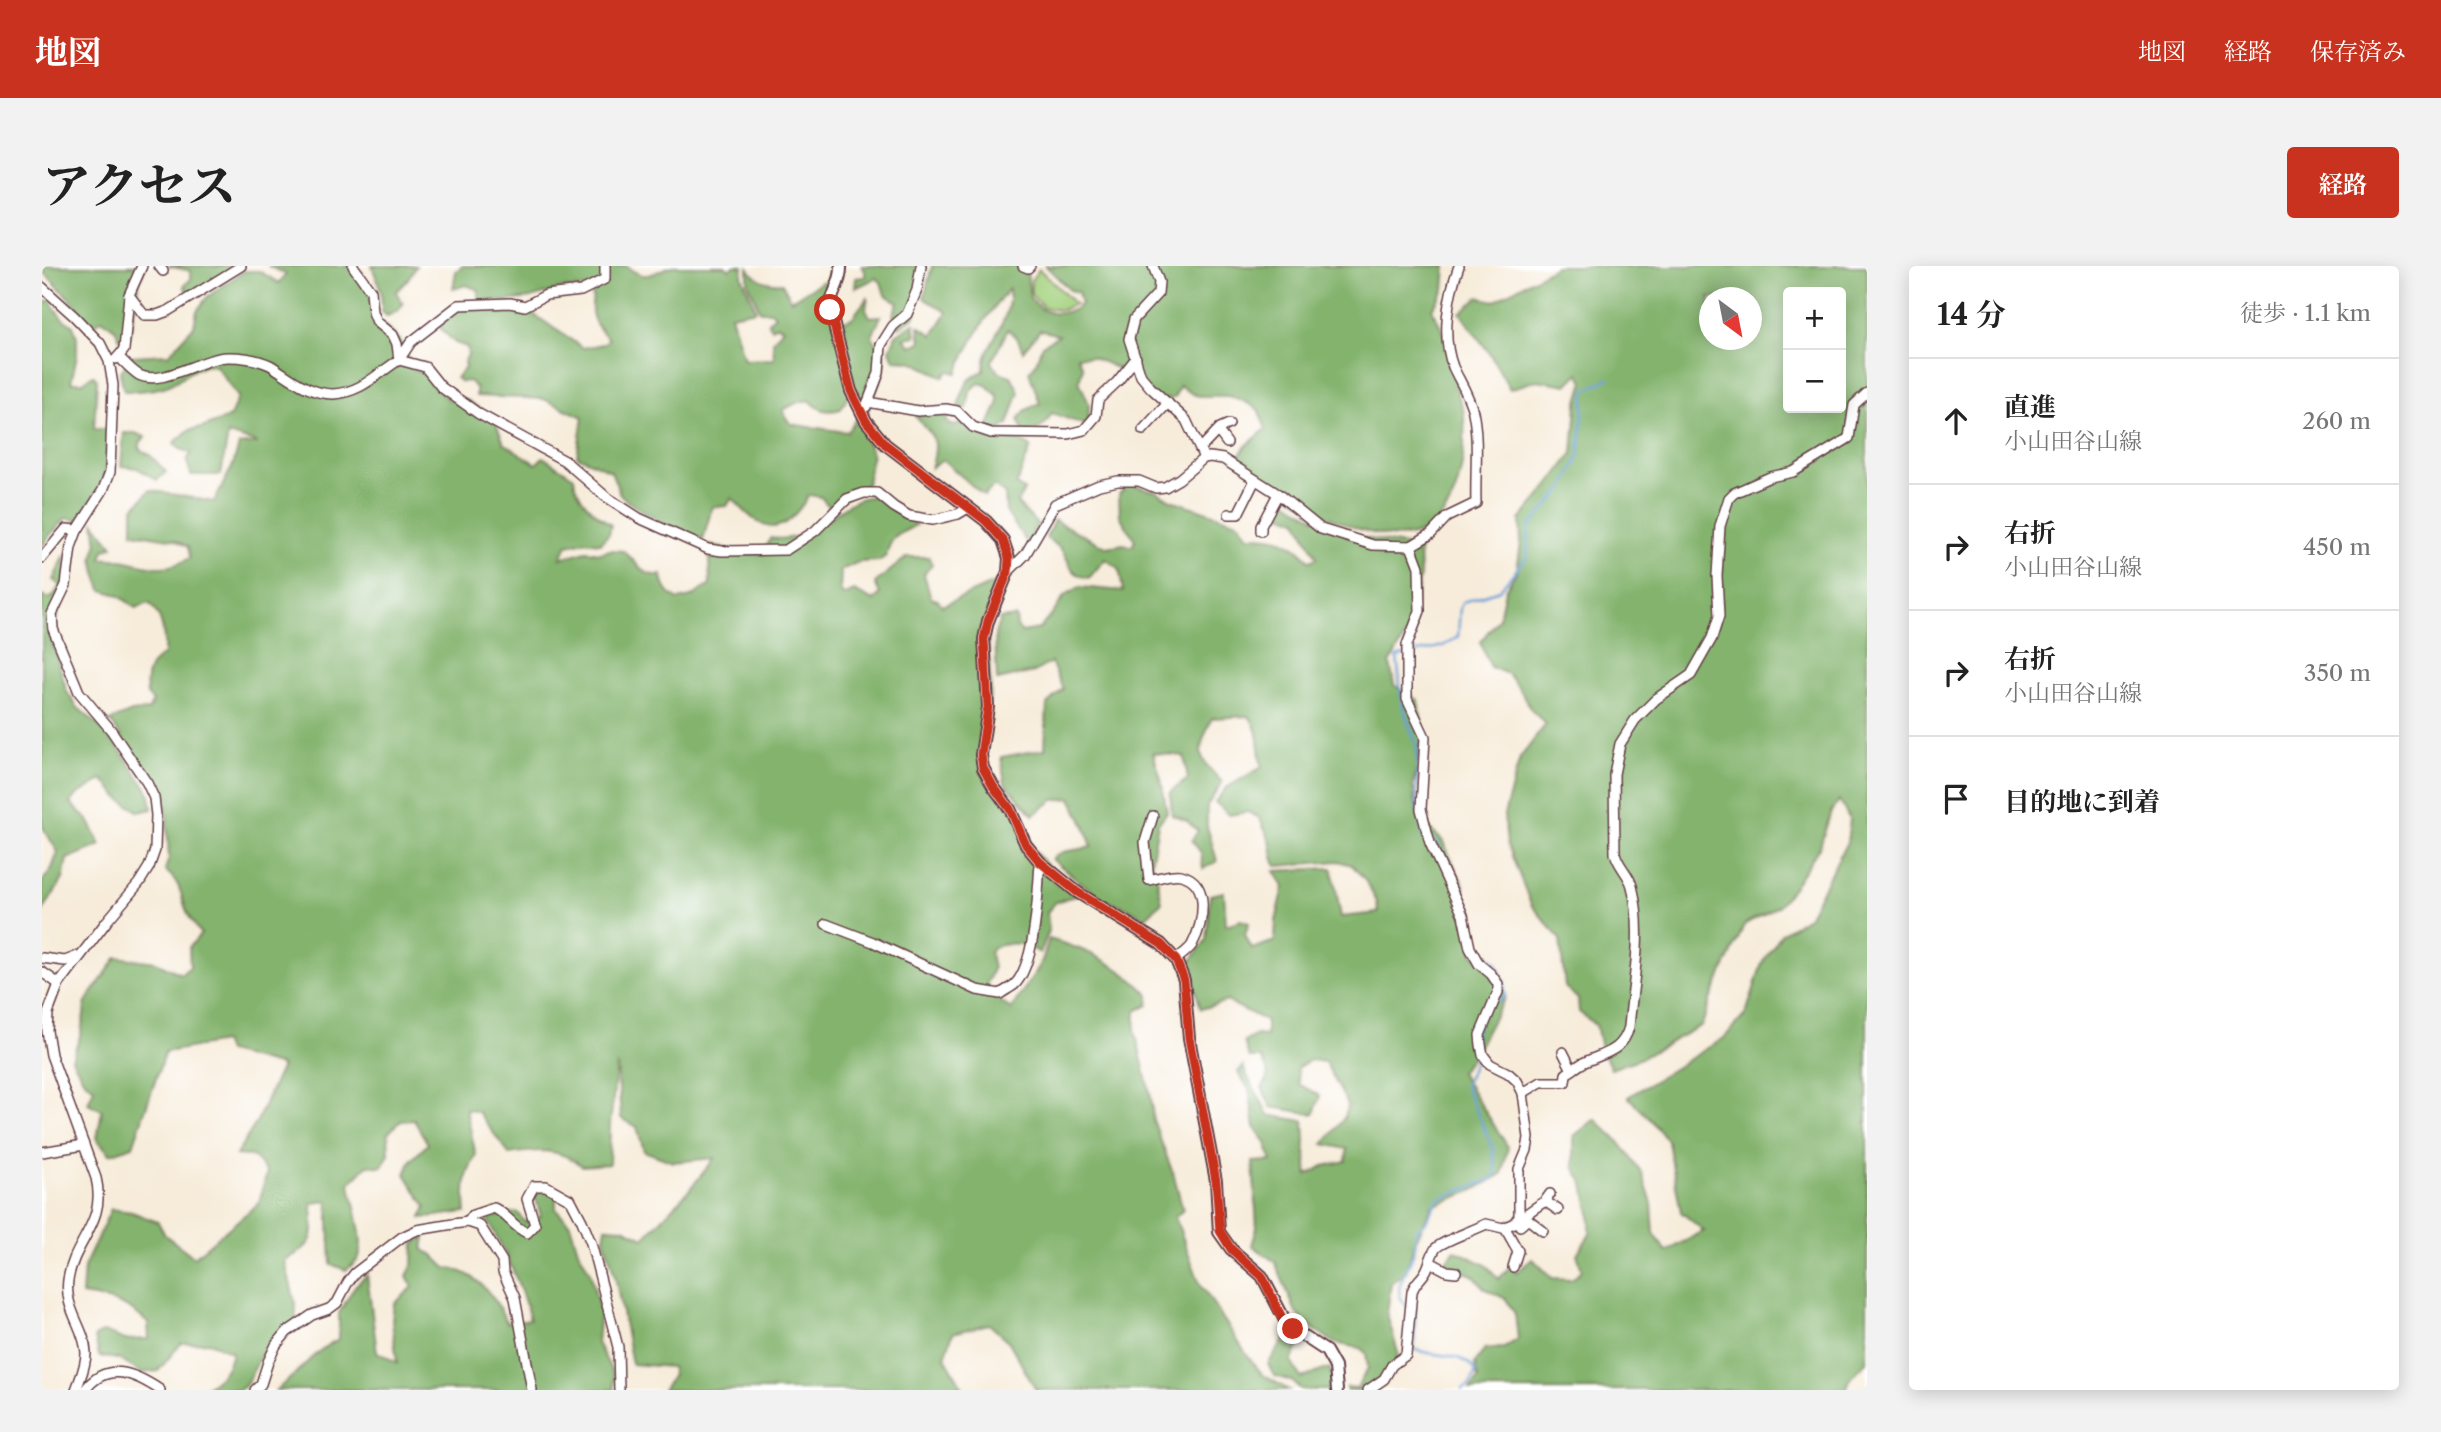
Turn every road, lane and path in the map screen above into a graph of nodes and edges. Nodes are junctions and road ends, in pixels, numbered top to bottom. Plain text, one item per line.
1 (142, 266) edge
2 (241, 266) edge
3 (353, 266) edge
4 (605, 266) edge
5 (841, 266) edge
6 (921, 266) edge
7 (1023, 266) edge
8 (1030, 266) edge
9 (1153, 266) edge
10 (1459, 266) edge
11 (42, 287) edge
12 (129, 295) junction
13 (144, 314) junction
14 (161, 323) dead end
15 (119, 357) junction
16 (1136, 358) junction
17 (399, 360) junction
18 (109, 361) junction
19 (1867, 393) edge
20 (868, 402) junction
21 (1168, 403) junction
22 (861, 415) junction
23 (1228, 424) dead end
24 (1143, 430) dead end
25 (1218, 430) junction
26 (1227, 443) dead end
27 (1201, 448) junction
28 (1204, 458) junction
29 (1255, 480) junction
30 (1278, 494) junction
31 (968, 508) junction
32 (1229, 514) dead end
33 (77, 530) junction
34 (1261, 531) dead end
35 (1411, 546) junction
36 (42, 558) edge
37 (1008, 572) junction
38 (1153, 816) dead end
39 (1040, 862) junction
40 (826, 924) dead end
41 (81, 954) junction
42 (42, 958) edge
43 (1176, 960) junction
44 (42, 972) edge
45 (59, 984) junction
46 (1563, 1052) dead end
47 (1572, 1070) junction
48 (1523, 1093) junction
49 (84, 1145) junction
50 (42, 1152) edge
51 (1529, 1186) dead end
52 (1519, 1193) junction
53 (1558, 1210) dead end
54 (468, 1222) junction
55 (1510, 1225) junction
56 (1542, 1231) dead end
57 (1430, 1262) junction
58 (1513, 1267) dead end
59 (1456, 1272) dead end
60 (76, 1390) edge
61 (85, 1390) edge
62 (160, 1390) edge
63 (255, 1390) edge
64 (532, 1390) edge
65 (619, 1390) edge
66 (1337, 1390) edge
67 (1368, 1390) edge

1 - 12 street
2 - 13 street
3 - 17 street
4 - 17 street
5 - 22 main road
6 - 20 street
7 - 8 street
9 - 16 street
10 - 35 street
11 - 18 street
12 - 13 street
12 - 15 street
13 - 14 street
15 - 17 street
15 - 18 street
16 - 20 street
16 - 21 street
17 - 31 street
18 - 33 street
19 - 47 street
20 - 22 street
21 - 24 street
21 - 27 street
22 - 31 main road
23 - 25 street
25 - 26 street
25 - 27 street
27 - 28 street
28 - 29 street
28 - 37 street
29 - 30 street
29 - 32 street
30 - 34 street
30 - 35 street
31 - 37 main road
33 - 36 street
33 - 41 street
35 - 48 street
37 - 39 main road
38 - 43 street
39 - 40 street
39 - 43 main road
41 - 42 street
41 - 45 street
43 - 66 main road
44 - 45 street
45 - 49 street
46 - 47 street
47 - 48 street
48 - 52 street
49 - 50 street
49 - 60 street
51 - 52 street
52 - 55 street
53 - 55 street
54 - 63 street
54 - 64 street
54 - 65 street
55 - 56 street
55 - 57 street
55 - 58 street
57 - 59 street
57 - 67 street
61 - 62 street

